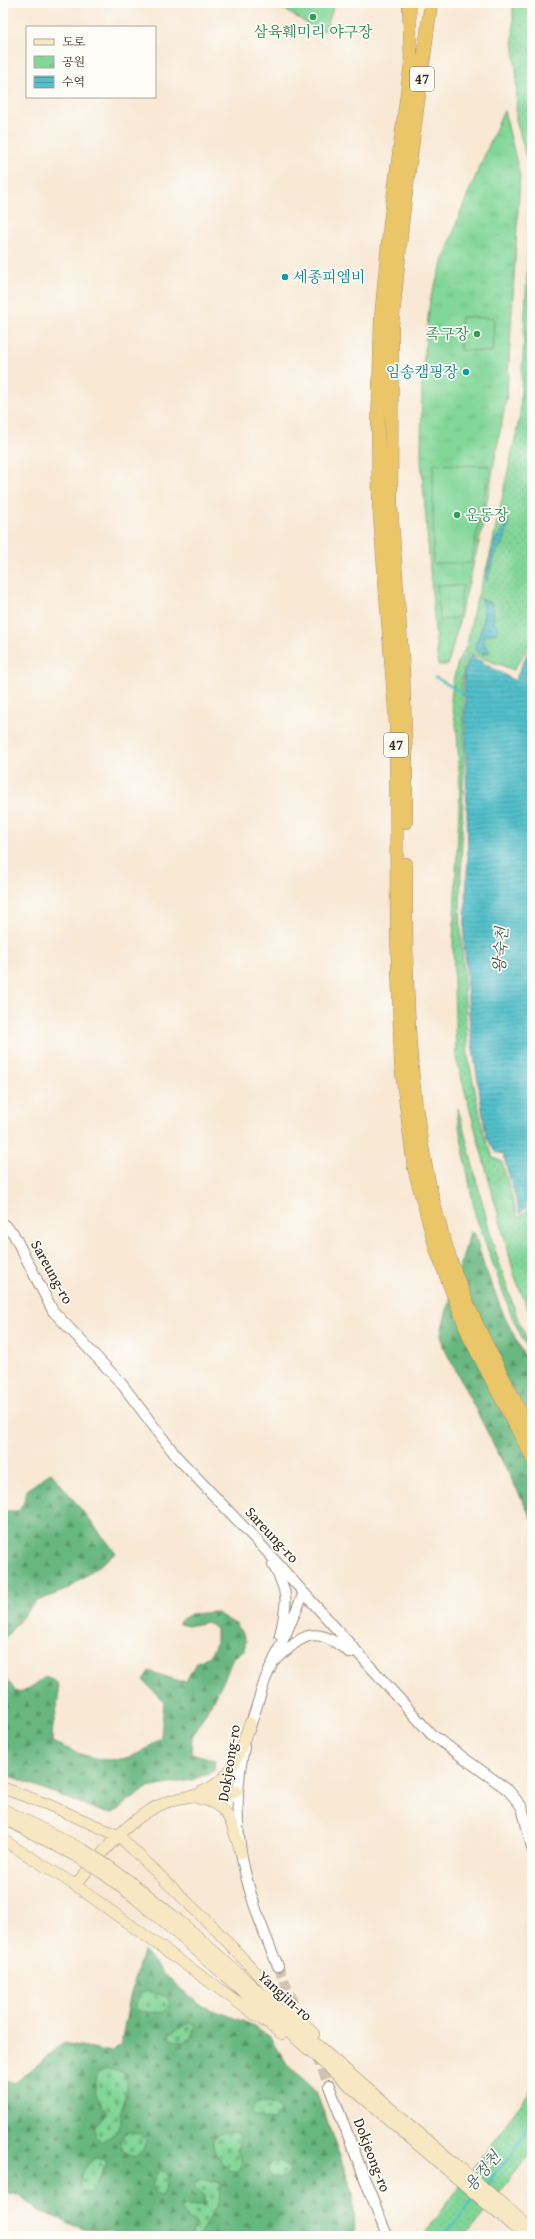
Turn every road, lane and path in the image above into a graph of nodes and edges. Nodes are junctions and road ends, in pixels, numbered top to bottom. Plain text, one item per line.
1 (410, 3) edge
2 (431, 3) edge
3 (3, 1224) edge
4 (532, 1434) edge
5 (532, 1457) edge
6 (260, 1544) junction
7 (304, 1593) junction
8 (273, 1662) junction
9 (372, 1671) junction
10 (250, 1722) junction
11 (3, 1788) edge
12 (237, 1791) junction
13 (189, 1797) junction
14 (3, 1809) edge
15 (3, 1818) edge
16 (119, 1836) junction
17 (3, 1840) edge
18 (532, 1848) edge
19 (240, 1853) junction
20 (81, 1854) junction
21 (104, 1869) junction
22 (76, 1886) junction
23 (278, 1966) tunnel mouth
24 (345, 2068) junction
25 (346, 2083) junction
26 (329, 2086) tunnel mouth
27 (456, 2172) junction
28 (509, 2217) junction
29 (532, 2229) edge
30 (387, 2236) edge
31 (524, 2236) edge

1 - 5 highway, 47
2 - 4 highway, 47
3 - 6 street, Sareung-ro
6 - 7 street, Sareung-ro
6 - 8 street
7 - 8 street, Dokjeong-ro
7 - 9 street, Sareung-ro
8 - 9 street
8 - 10 street, Dokjeong-ro
9 - 18 street, Sareung-ro
10 - 12 street, Dokjeong-ro
10 - 13 main road
11 - 16 main road
12 - 13 main road
12 - 19 street, Dokjeong-ro
13 - 16 main road
13 - 19 main road
14 - 20 main road, Yangjin-ro
15 - 20 main road, Yangjin-ro
16 - 22 main road
16 - 24 main road
17 - 22 main road
19 - 23 street, Dokjeong-ro
20 - 21 main road, Yangjin-ro, bridge
21 - 24 main road, Yangjin-ro
21 - 25 main road, Yangjin-ro
22 - 25 main road
24 - 27 main road, Yangjin-ro
25 - 27 main road, Yangjin-ro
26 - 30 street, Dokjeong-ro
27 - 28 main road, Yangjin-ro
28 - 29 main road, Yangjin-ro
28 - 31 main road, Yangjin-ro

